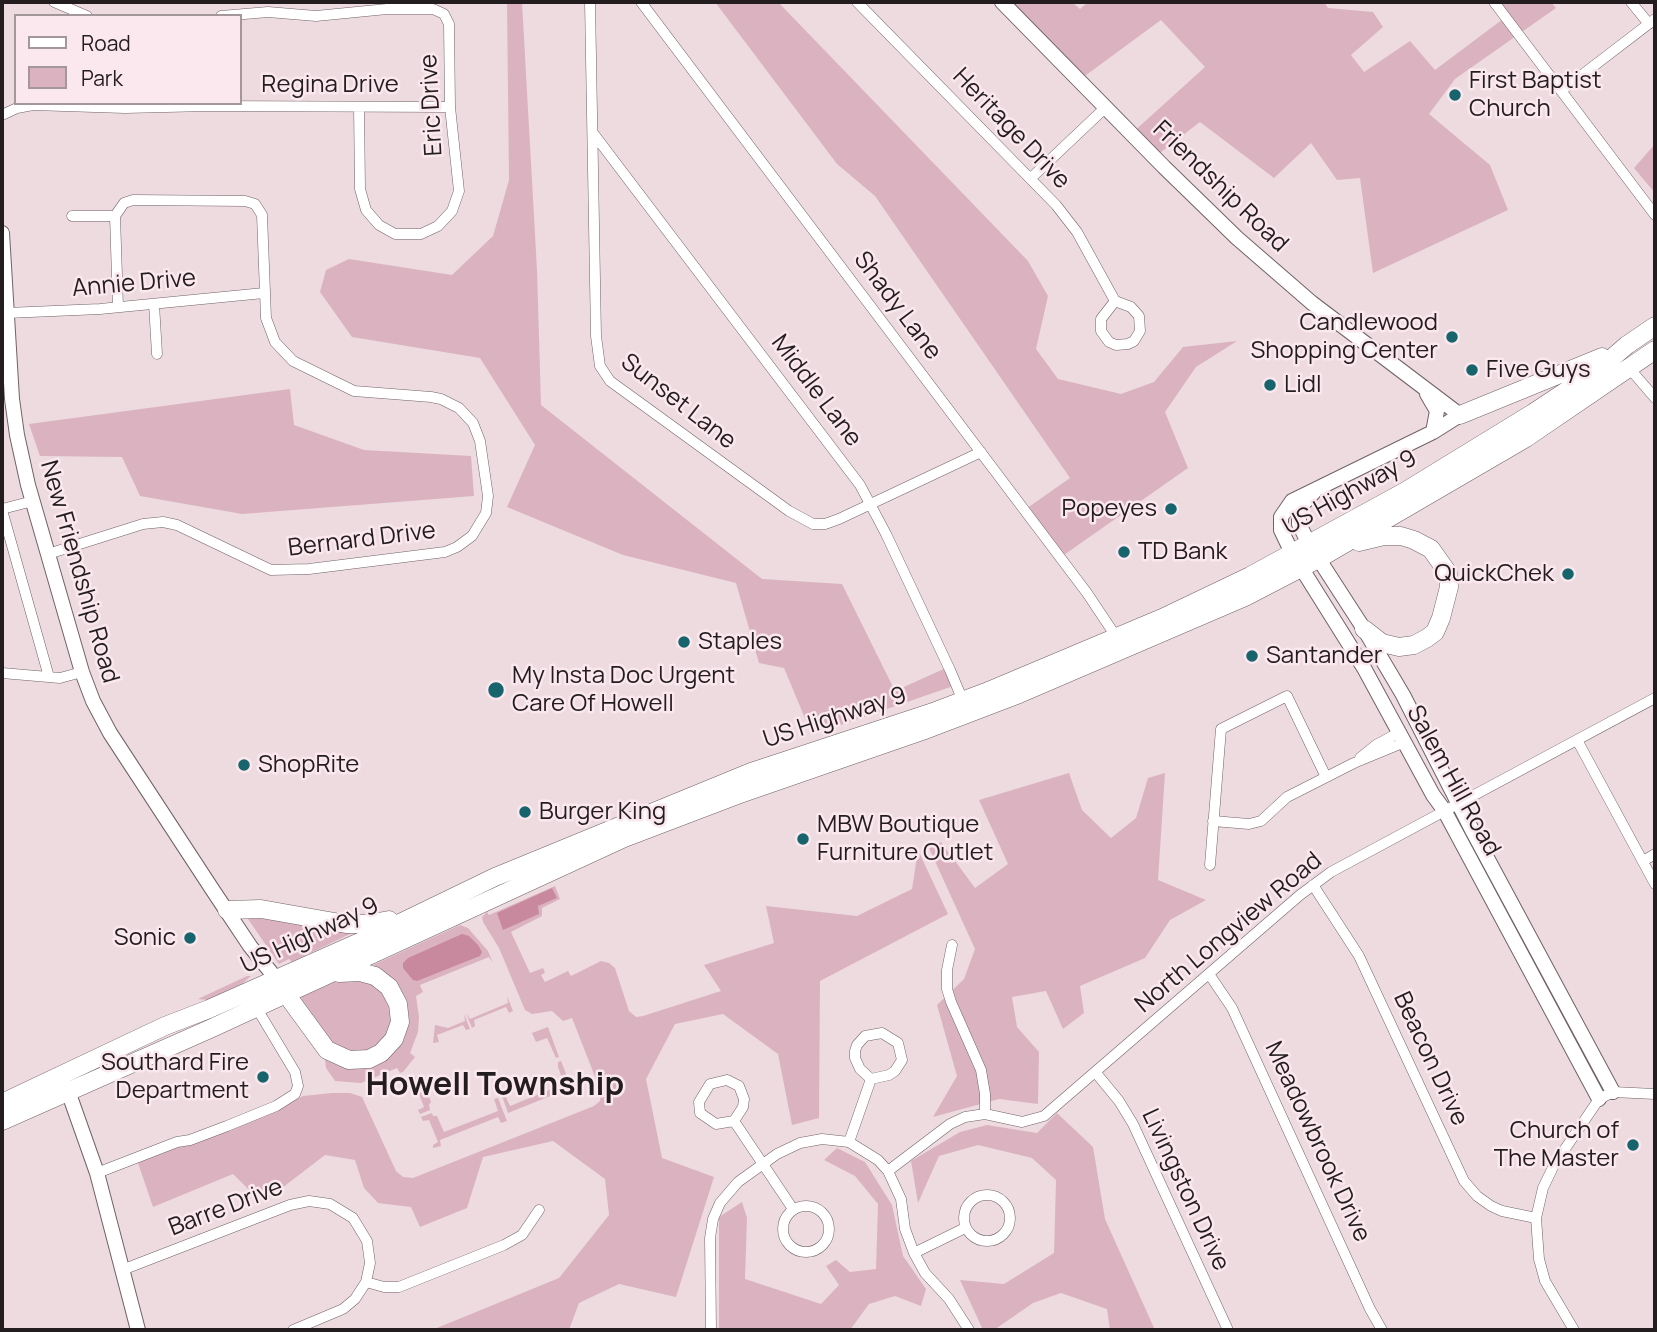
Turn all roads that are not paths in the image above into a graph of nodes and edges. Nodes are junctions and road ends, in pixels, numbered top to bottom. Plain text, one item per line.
1 (54, 2) edge
2 (590, 2) edge
3 (641, 2) edge
4 (857, 2) edge
5 (1002, 2) edge
6 (1494, 2) edge
7 (1631, 2) edge
8 (73, 14) edge
9 (242, 14) edge
10 (1652, 22) edge
11 (1561, 91) junction
12 (36, 105) edge
13 (67, 105) edge
14 (359, 107) junction
15 (450, 107) junction
16 (1106, 107) junction
17 (2, 115) edge
18 (593, 133) junction
19 (1031, 178) junction
20 (1655, 215) edge
21 (72, 216) dead end
22 (115, 216) junction
23 (2, 233) edge
24 (264, 293) junction
25 (1115, 301) junction
26 (154, 304) junction
27 (118, 307) junction
28 (7, 313) junction
29 (1655, 326) edge
30 (1627, 345) junction
31 (1655, 350) edge
32 (157, 354) dead end
33 (1630, 369) junction
34 (1423, 387) junction
35 (1655, 398) edge
36 (1461, 415) junction
37 (1433, 432) junction
38 (981, 452) junction
39 (1317, 488) junction
40 (33, 500) junction
41 (870, 505) junction
42 (2, 509) edge
43 (1319, 552) junction
44 (48, 554) junction
45 (1297, 560) junction
46 (1364, 629) junction
47 (1117, 638) junction
48 (82, 672) junction
49 (2, 673) edge
50 (49, 677) junction
51 (1655, 698) edge
52 (963, 701) junction
53 (1415, 718) junction
54 (1402, 737) junction
55 (1577, 740) junction
56 (1326, 777) junction
57 (1458, 802) junction
58 (1444, 810) junction
59 (1213, 821) junction
60 (1655, 854) edge
61 (1643, 861) junction
62 (1210, 865) dead end
63 (1655, 884) edge
64 (1313, 885) junction
65 (227, 910) junction
66 (416, 913) junction
67 (952, 945) dead end
68 (328, 974) junction
69 (1209, 974) junction
70 (281, 986) junction
71 (256, 1007) junction
72 (1096, 1073) junction
73 (872, 1079) junction
74 (68, 1091) junction
75 (1613, 1092) junction
76 (1655, 1094) edge
77 (1599, 1099) junction
78 (2, 1103) edge
79 (985, 1114) junction
80 (2, 1121) edge
81 (734, 1121) junction
82 (849, 1142) junction
83 (763, 1164) junction
84 (888, 1171) junction
85 (96, 1173) junction
86 (793, 1209) junction
87 (539, 1210) dead end
88 (1535, 1218) junction
89 (965, 1228) junction
90 (914, 1253) junction
91 (122, 1270) junction
92 (366, 1282) junction
93 (138, 1330) edge
94 (293, 1330) edge
95 (711, 1330) edge
96 (969, 1330) edge
97 (1228, 1330) edge
98 (1382, 1330) edge
99 (1574, 1330) edge

1 - 8 street
2 - 18 street, Sunset Lane
3 - 38 street, Shady Lane
4 - 19 street, Heritage Drive
5 - 16 street, Friendship Road
6 - 11 street
7 - 10 street
9 - 15 street, Eric Drive
10 - 11 street
11 - 20 street
12 - 17 street, Regina Drive
13 - 14 street, Regina Drive
14 - 15 street, Regina Drive
14 - 15 street, Eric Drive
16 - 19 street
16 - 34 street, Friendship Road
18 - 41 street, Middle Lane
18 - 41 street, Sunset Lane
19 - 25 street, Heritage Drive
21 - 22 street
22 - 24 street, Bernard Drive
22 - 27 street
23 - 28 street, New Friendship Road
24 - 26 street, Annie Drive
24 - 44 street, Bernard Drive
25 - 25 street, Heritage Drive
26 - 27 street, Annie Drive
26 - 32 street
27 - 28 street, Annie Drive
28 - 40 street, New Friendship Road
29 - 30 highway, US Highway 9
30 - 36 highway
30 - 43 highway, US Highway 9
31 - 33 highway, US Highway 9
33 - 35 street
33 - 43 highway, US Highway 9
34 - 36 street, Friendship Road
34 - 37 street
36 - 37 street, Salem Hill Road
37 - 39 street, Salem Hill Road
38 - 41 street, Sunset Lane
38 - 47 street, Shady Lane
39 - 43 street, Salem Hill Road
39 - 45 street, Salem Hill Road
40 - 42 street
40 - 44 street, New Friendship Road
41 - 52 street, Middle Lane
42 - 50 street
43 - 45 highway, US Highway 9
43 - 46 street, Salem Hill Road
43 - 46 highway
44 - 48 street, New Friendship Road
45 - 47 highway, US Highway 9
45 - 54 street, Salem Hill Road
45 - 68 highway, US Highway 9
46 - 53 street, Salem Hill Road
47 - 52 highway, US Highway 9
48 - 50 street
48 - 65 street, New Friendship Road
49 - 50 street
51 - 55 street, North Longview Road
52 - 66 highway, US Highway 9
53 - 54 street
53 - 57 street, Salem Hill Road
54 - 56 street
54 - 58 street, Salem Hill Road
55 - 57 street, North Longview Road
55 - 61 street
56 - 59 street
56 - 59 street
57 - 58 street, North Longview Road
57 - 75 street, Salem Hill Road
58 - 64 street, North Longview Road
58 - 77 street, Salem Hill Road
59 - 62 street
60 - 61 street
61 - 63 street
64 - 69 street, North Longview Road
64 - 88 street, Beacon Drive
65 - 66 highway
65 - 70 street, New Friendship Road
66 - 70 highway, US Highway 9
67 - 79 street
68 - 70 highway, US Highway 9
68 - 70 highway
69 - 72 street, North Longview Road
69 - 98 street, Meadowbrook Drive
70 - 71 highway, US Highway 9
70 - 78 highway, US Highway 9
71 - 74 highway, US Highway 9
71 - 85 street
72 - 79 street, North Longview Road
72 - 97 street, Livingston Drive
73 - 73 street
73 - 82 street
74 - 80 highway, US Highway 9
74 - 85 street
75 - 76 street
75 - 77 street
77 - 88 street
79 - 84 street
81 - 81 street
81 - 83 street
82 - 83 street
82 - 84 street
83 - 86 street
83 - 95 street
84 - 90 street
85 - 91 street
86 - 86 street
87 - 92 street
88 - 99 street
89 - 89 street
89 - 90 street
90 - 96 street
91 - 92 street, Barre Drive
91 - 93 street
92 - 94 street

